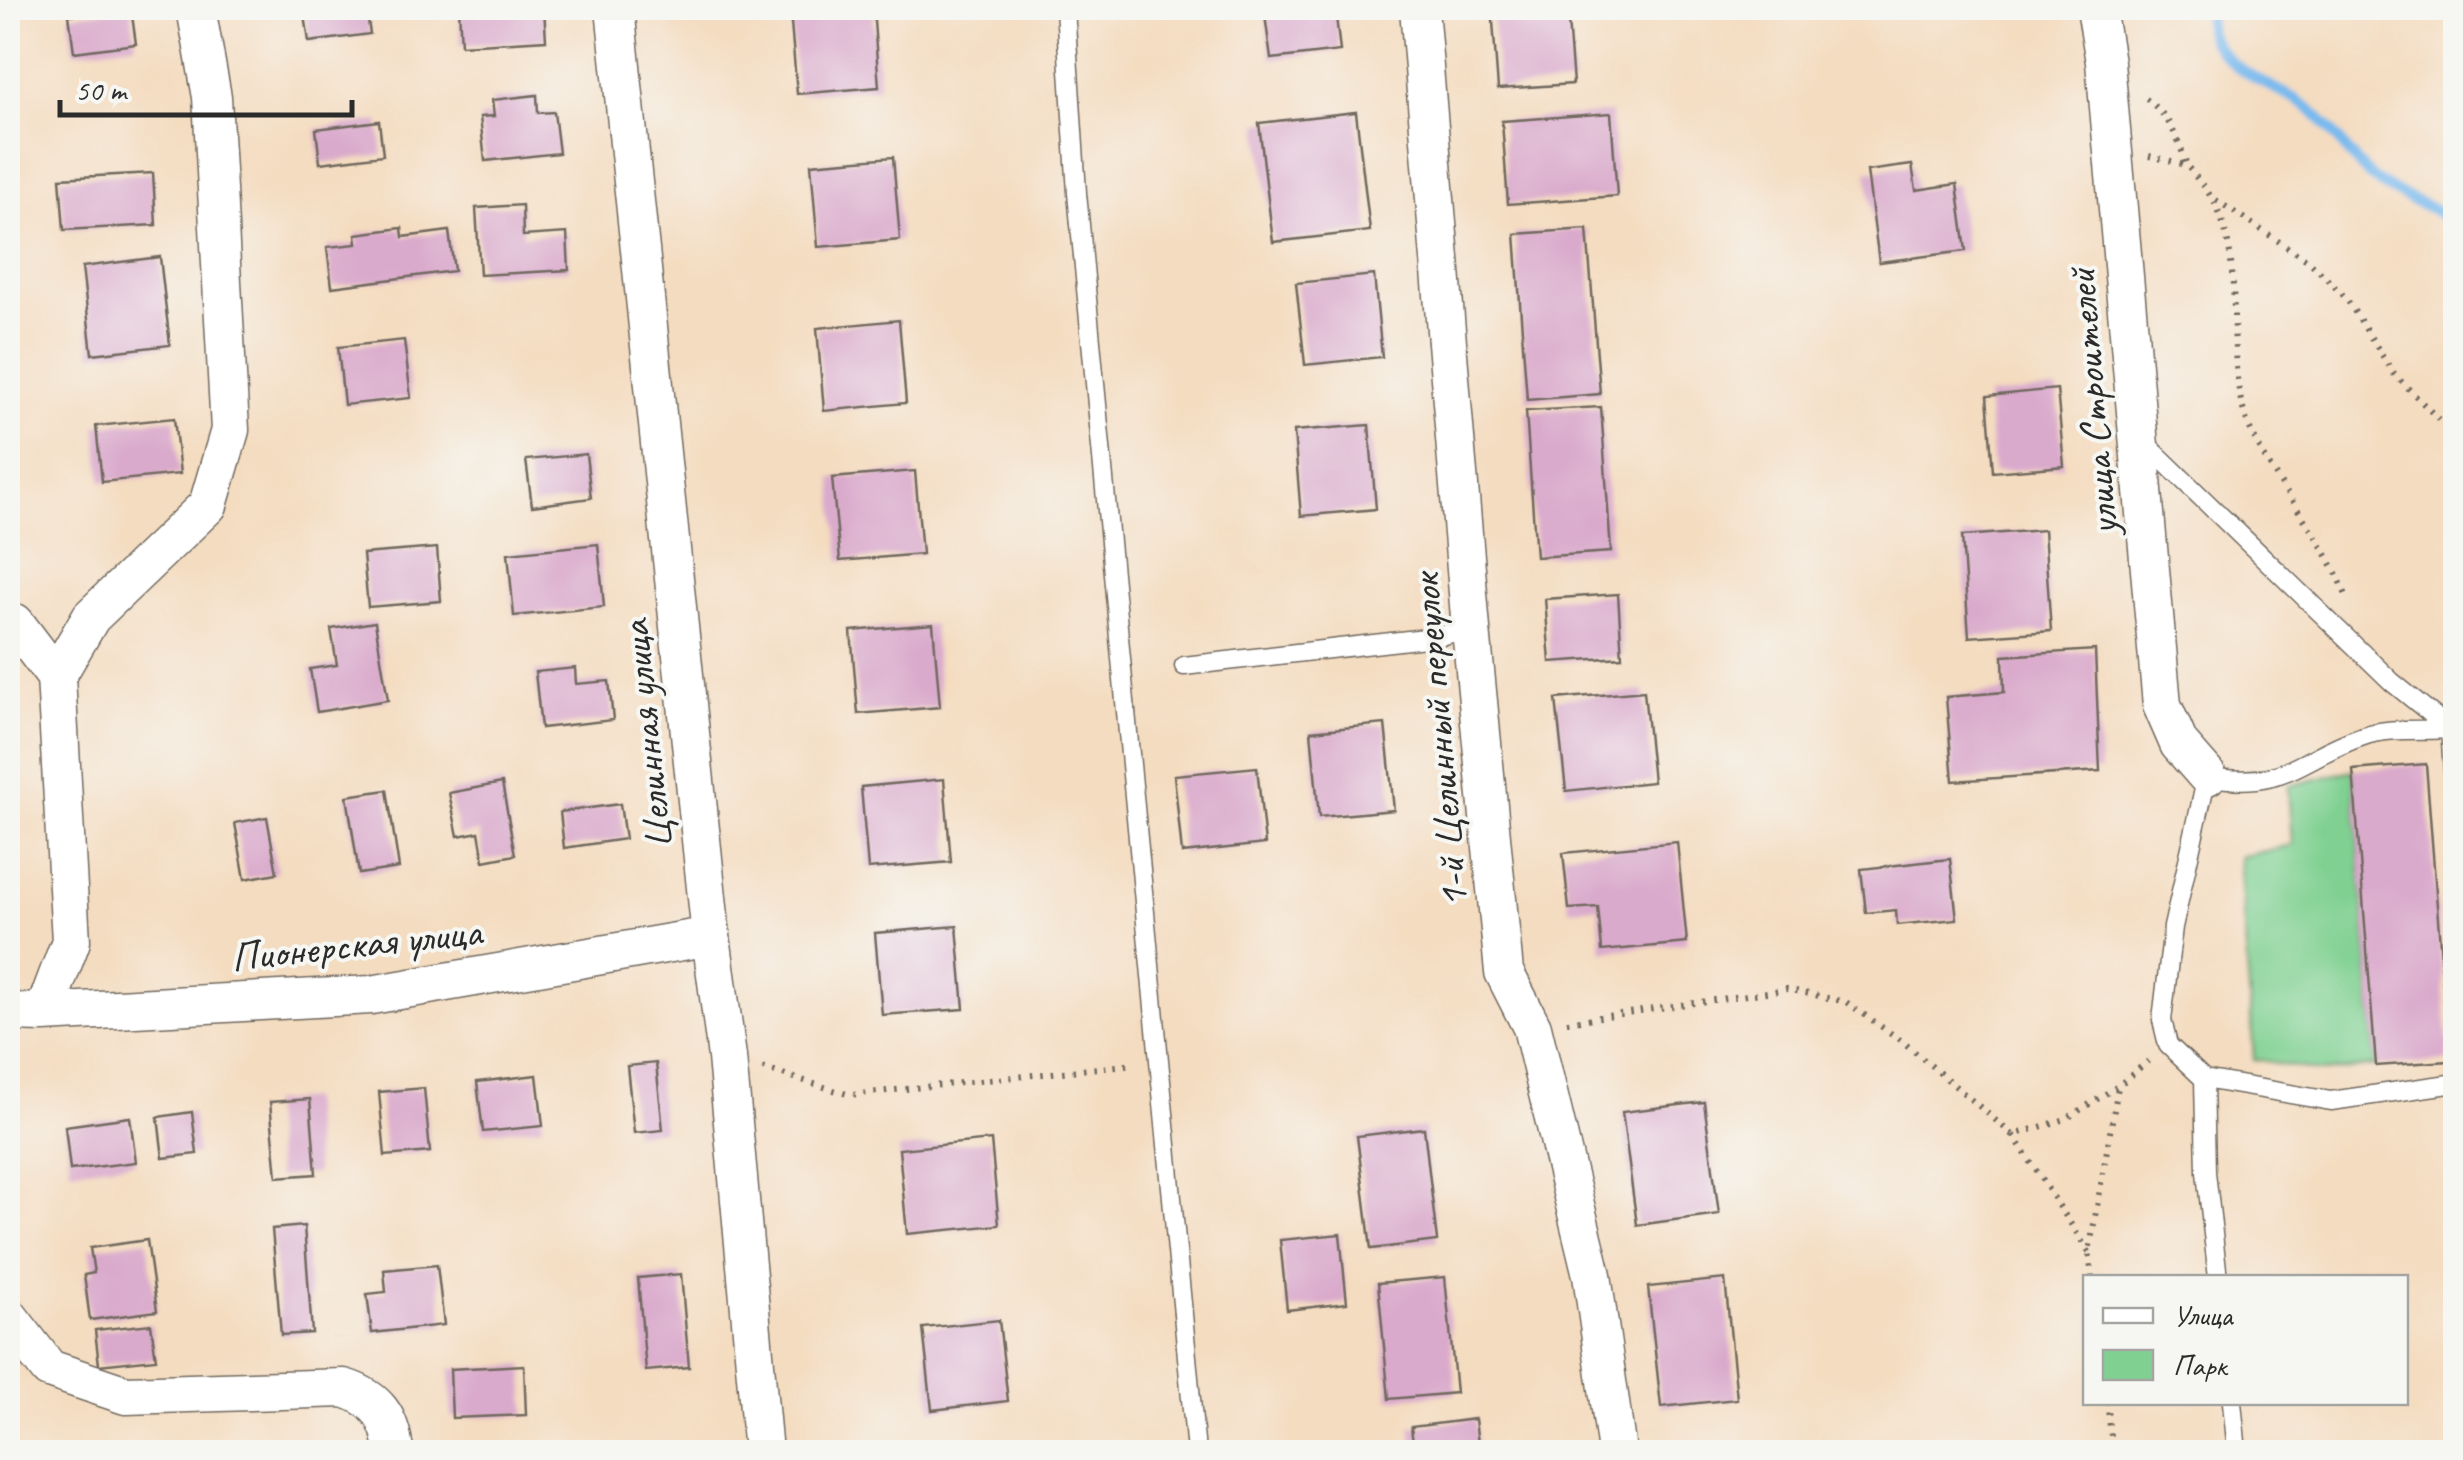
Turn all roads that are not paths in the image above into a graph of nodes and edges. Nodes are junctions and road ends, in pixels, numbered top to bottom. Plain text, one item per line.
1 (196, 8) edge
2 (615, 8) edge
3 (1065, 8) edge
4 (1419, 8) edge
5 (2096, 8) edge
6 (2141, 440) junction
7 (8, 622) edge
8 (1472, 629) junction
9 (1184, 666) dead end
10 (56, 676) junction
11 (2453, 729) edge
12 (2207, 776) junction
13 (2456, 812) edge
14 (711, 936) junction
15 (26, 1012) edge
16 (2204, 1079) junction
17 (2456, 1083) edge
18 (2218, 1275) edge
19 (8, 1316) edge
20 (2232, 1405) edge
21 (394, 1452) edge
22 (763, 1452) edge
23 (1196, 1452) edge
24 (1617, 1452) edge
25 (2238, 1452) edge

1 - 10 street
2 - 14 street, Целинная улица
3 - 23 lane
4 - 8 street, 1-й Целинный переулок
5 - 6 street, улица Строителей
6 - 11 lane
6 - 12 street, улица Строителей
7 - 10 street
8 - 9 lane
8 - 24 street, 1-й Целинный переулок
10 - 15 street
11 - 12 lane
11 - 13 lane
12 - 16 lane
14 - 15 street, Пионерская улица
14 - 22 street, Целинная улица
16 - 17 lane
16 - 18 lane
19 - 21 street
20 - 25 lane

